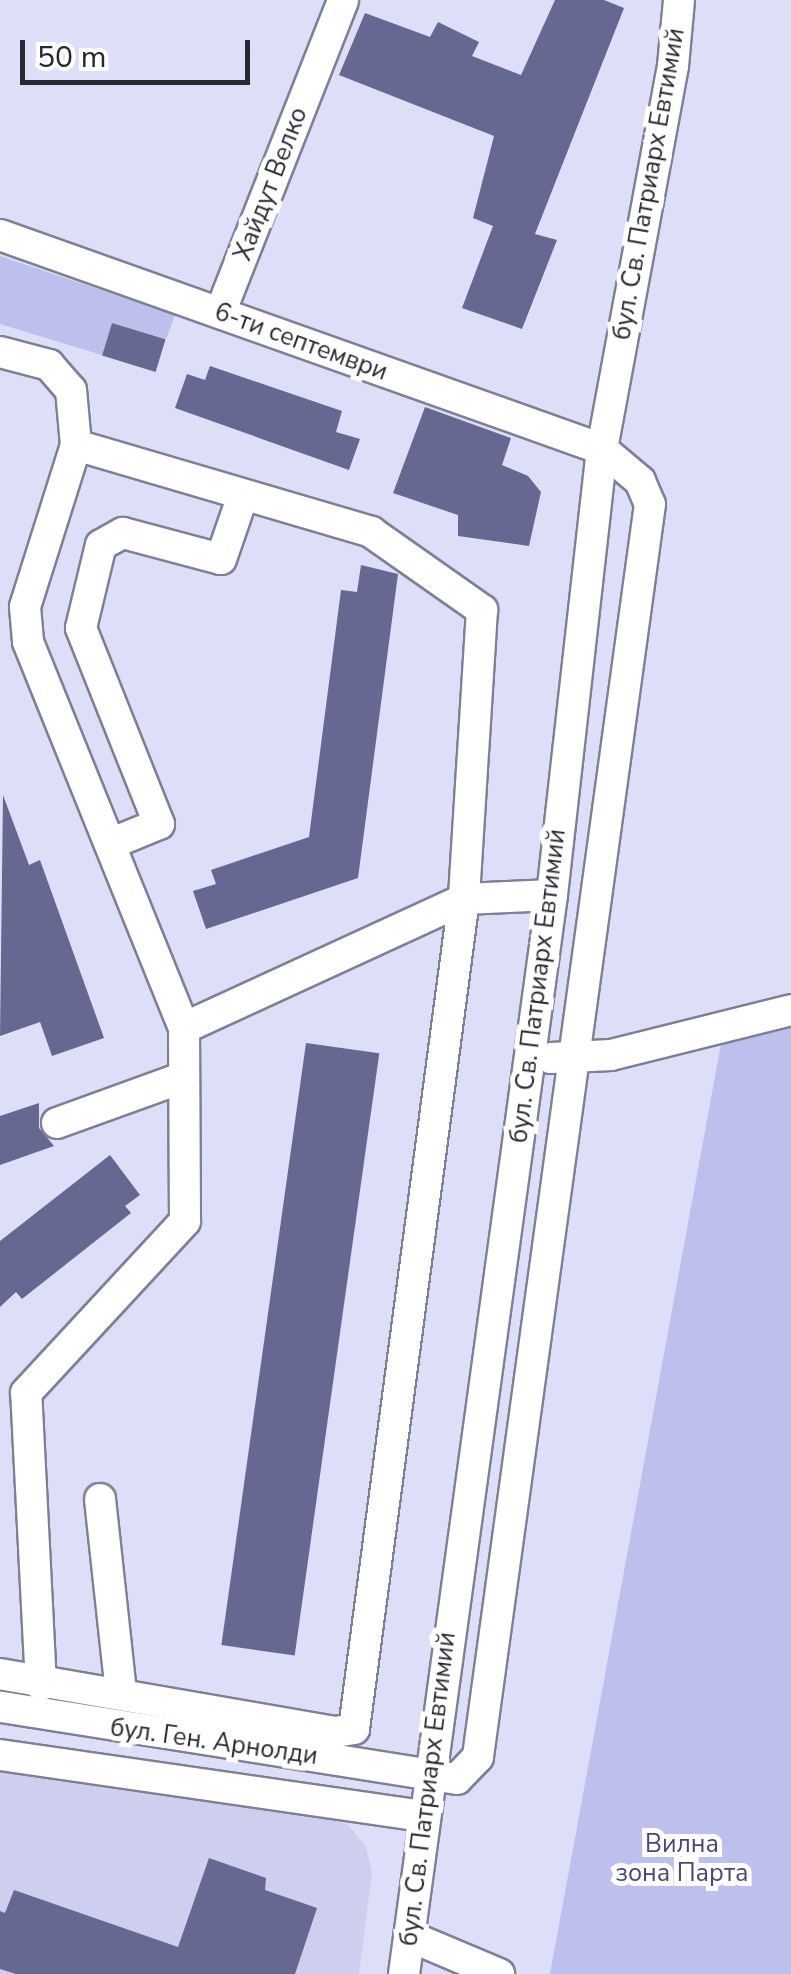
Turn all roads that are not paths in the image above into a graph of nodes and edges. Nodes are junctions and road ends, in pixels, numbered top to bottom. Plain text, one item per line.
1 (343, 0) edge
2 (679, 0) edge
3 (0, 235) edge
4 (220, 313) junction
5 (0, 352) edge
6 (76, 445) junction
7 (602, 449) junction
8 (243, 495) junction
9 (110, 844) junction
10 (552, 895) junction
11 (464, 899) junction
12 (791, 1010) edge
13 (184, 1028) junction
14 (528, 1055) junction
15 (571, 1060) junction
16 (184, 1076) junction
17 (57, 1123) dead end
18 (100, 1500) dead end
19 (0, 1674) edge
20 (41, 1685) junction
21 (121, 1694) junction
22 (0, 1707) edge
23 (350, 1747) junction
24 (0, 1755) edge
25 (430, 1773) junction
26 (424, 1816) junction
27 (410, 1936) junction
28 (404, 1974) edge
29 (500, 1974) edge

1 - 4 street, Хайдут Велко
2 - 7 street, бул. Св. Патриарх Евтимий
3 - 4 street, 6-ти септември
4 - 7 street, 6-ти септември
5 - 6 street
6 - 8 street
6 - 9 street
7 - 10 street, бул. Св. Патриарх Евтимий
7 - 15 street
8 - 9 street
8 - 11 street
9 - 13 street
10 - 11 street
10 - 14 street, бул. Св. Патриарх Евтимий
11 - 13 street
11 - 23 street
12 - 15 street
13 - 16 street
14 - 15 street
14 - 25 street, бул. Св. Патриарх Евтимий
15 - 25 street
16 - 17 street
16 - 20 street
18 - 21 street
19 - 20 street
20 - 21 street
21 - 23 street
22 - 23 street, бул. Ген. Арнолди
23 - 25 street, бул. Ген. Арнолди
24 - 26 street, бул. Ген. Арнолди
25 - 26 street, бул. Св. Патриарх Евтимий
26 - 27 street, бул. Св. Патриарх Евтимий
27 - 28 street, бул. Св. Патриарх Евтимий
27 - 29 street

